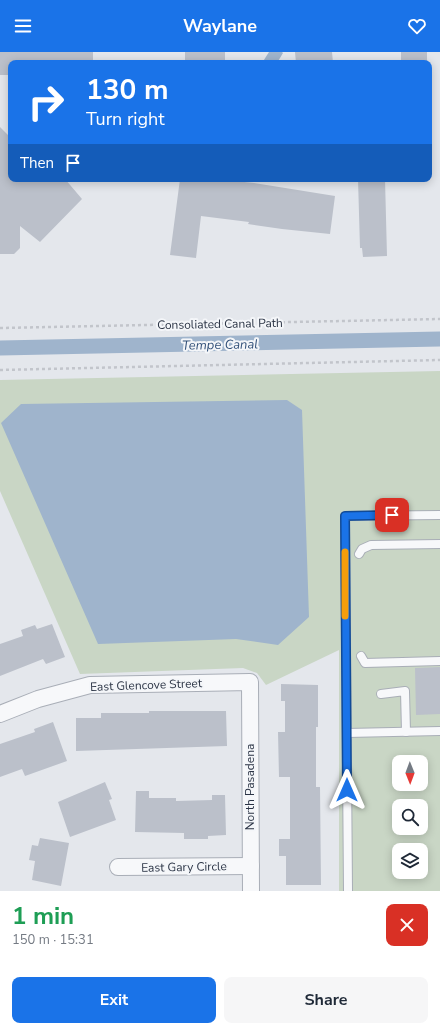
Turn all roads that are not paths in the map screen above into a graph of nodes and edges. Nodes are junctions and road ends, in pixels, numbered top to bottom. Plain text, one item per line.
1 (440, 515) edge
2 (440, 544) edge
3 (359, 554) dead end
4 (361, 656) dead end
5 (440, 661) edge
6 (250, 682) joint
7 (381, 694) dead end
8 (0, 714) edge
9 (440, 731) edge
10 (406, 732) junction
11 (346, 733) junction
12 (251, 866) junction
13 (118, 867) dead end
14 (251, 891) edge
15 (348, 891) edge

1 - 11 lane
2 - 3 lane
4 - 5 lane
6 - 8 street, East Glencove Street
6 - 12 street, North Pasadena
7 - 10 lane
9 - 10 lane
10 - 11 lane
11 - 15 lane
12 - 13 street, East Gary Circle
12 - 14 street, North Pasadena

